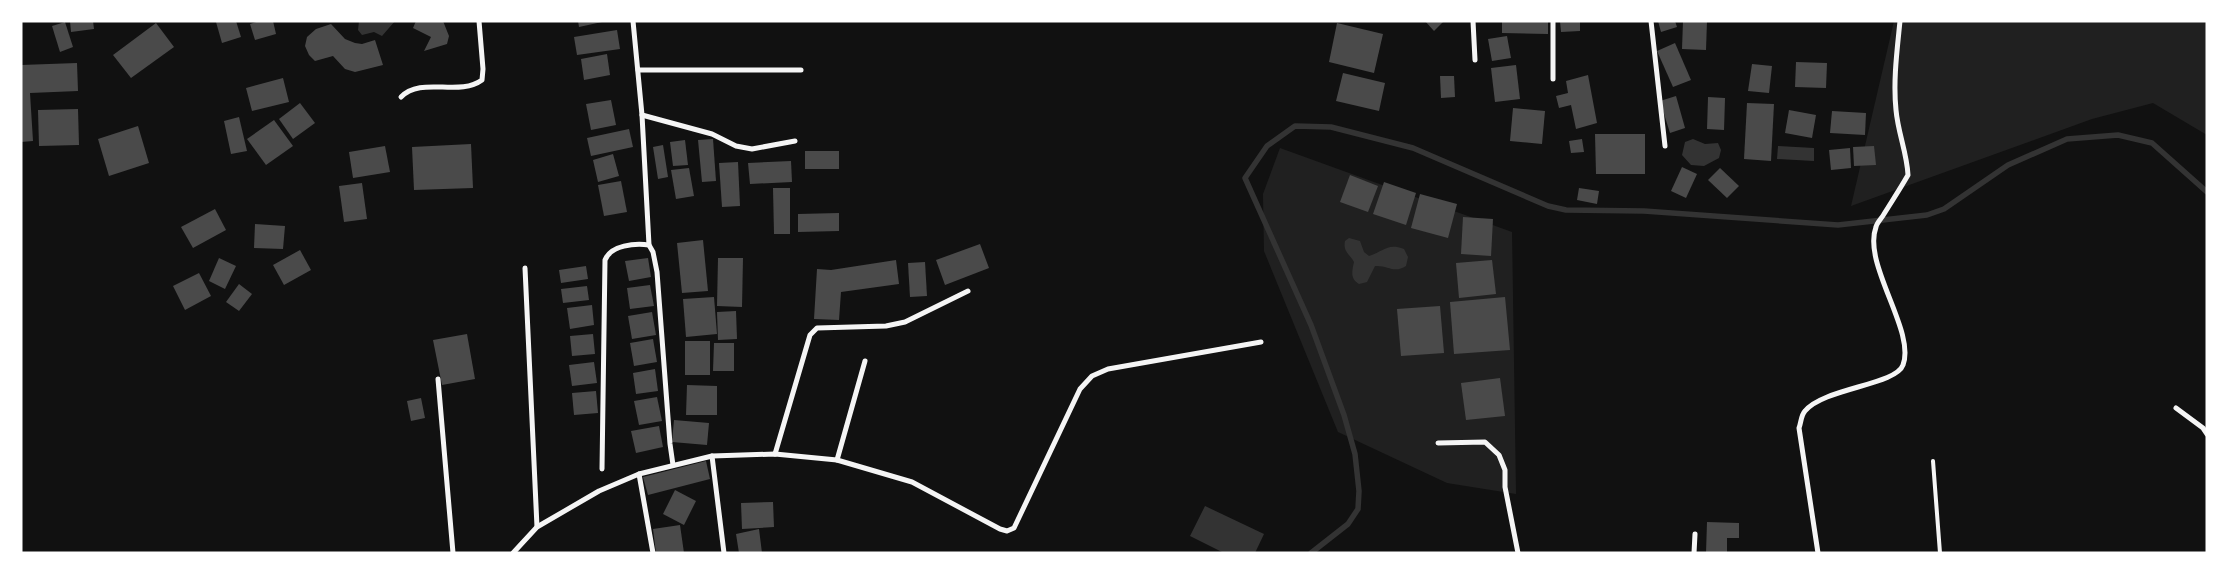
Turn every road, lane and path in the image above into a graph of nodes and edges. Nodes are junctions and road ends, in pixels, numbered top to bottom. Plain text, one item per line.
1 (478, 21) edge
2 (633, 21) edge
3 (1473, 21) edge
4 (1553, 21) edge
5 (1651, 21) edge
6 (1900, 21) edge
7 (1475, 60) dead end
8 (638, 70) junction
9 (801, 70) dead end
10 (1553, 79) dead end
11 (401, 97) dead end
12 (642, 115) junction
13 (795, 141) dead end
14 (1665, 146) dead end
15 (649, 244) junction
16 (525, 268) dead end
17 (968, 291) dead end
18 (1261, 342) dead end
19 (865, 361) dead end
20 (438, 380) dead end
21 (2176, 408) dead end
22 (2207, 434) edge
23 (1438, 443) dead end
24 (775, 454) junction
25 (712, 456) junction
26 (837, 460) junction
27 (1933, 461) dead end
28 (674, 465) junction
29 (602, 469) dead end
30 (639, 474) junction
31 (537, 527) junction
32 (1695, 534) dead end
33 (452, 553) edge
34 (513, 553) edge
35 (653, 553) edge
36 (724, 553) edge
37 (1518, 553) edge
38 (1694, 553) edge
39 (1818, 553) edge
40 (1940, 553) edge

1 - 11 street
2 - 8 street
3 - 7 street
4 - 10 street
5 - 14 street
6 - 39 street
8 - 9 street
8 - 12 street
12 - 13 street
12 - 15 street
15 - 28 street
15 - 29 street
16 - 31 street
17 - 24 street
18 - 26 street
19 - 26 street
20 - 33 street
21 - 22 street
23 - 37 street
24 - 25 street
24 - 26 street
25 - 28 street
25 - 36 street
27 - 40 lane
28 - 30 street
30 - 31 street
30 - 35 street
31 - 34 street
32 - 38 street

